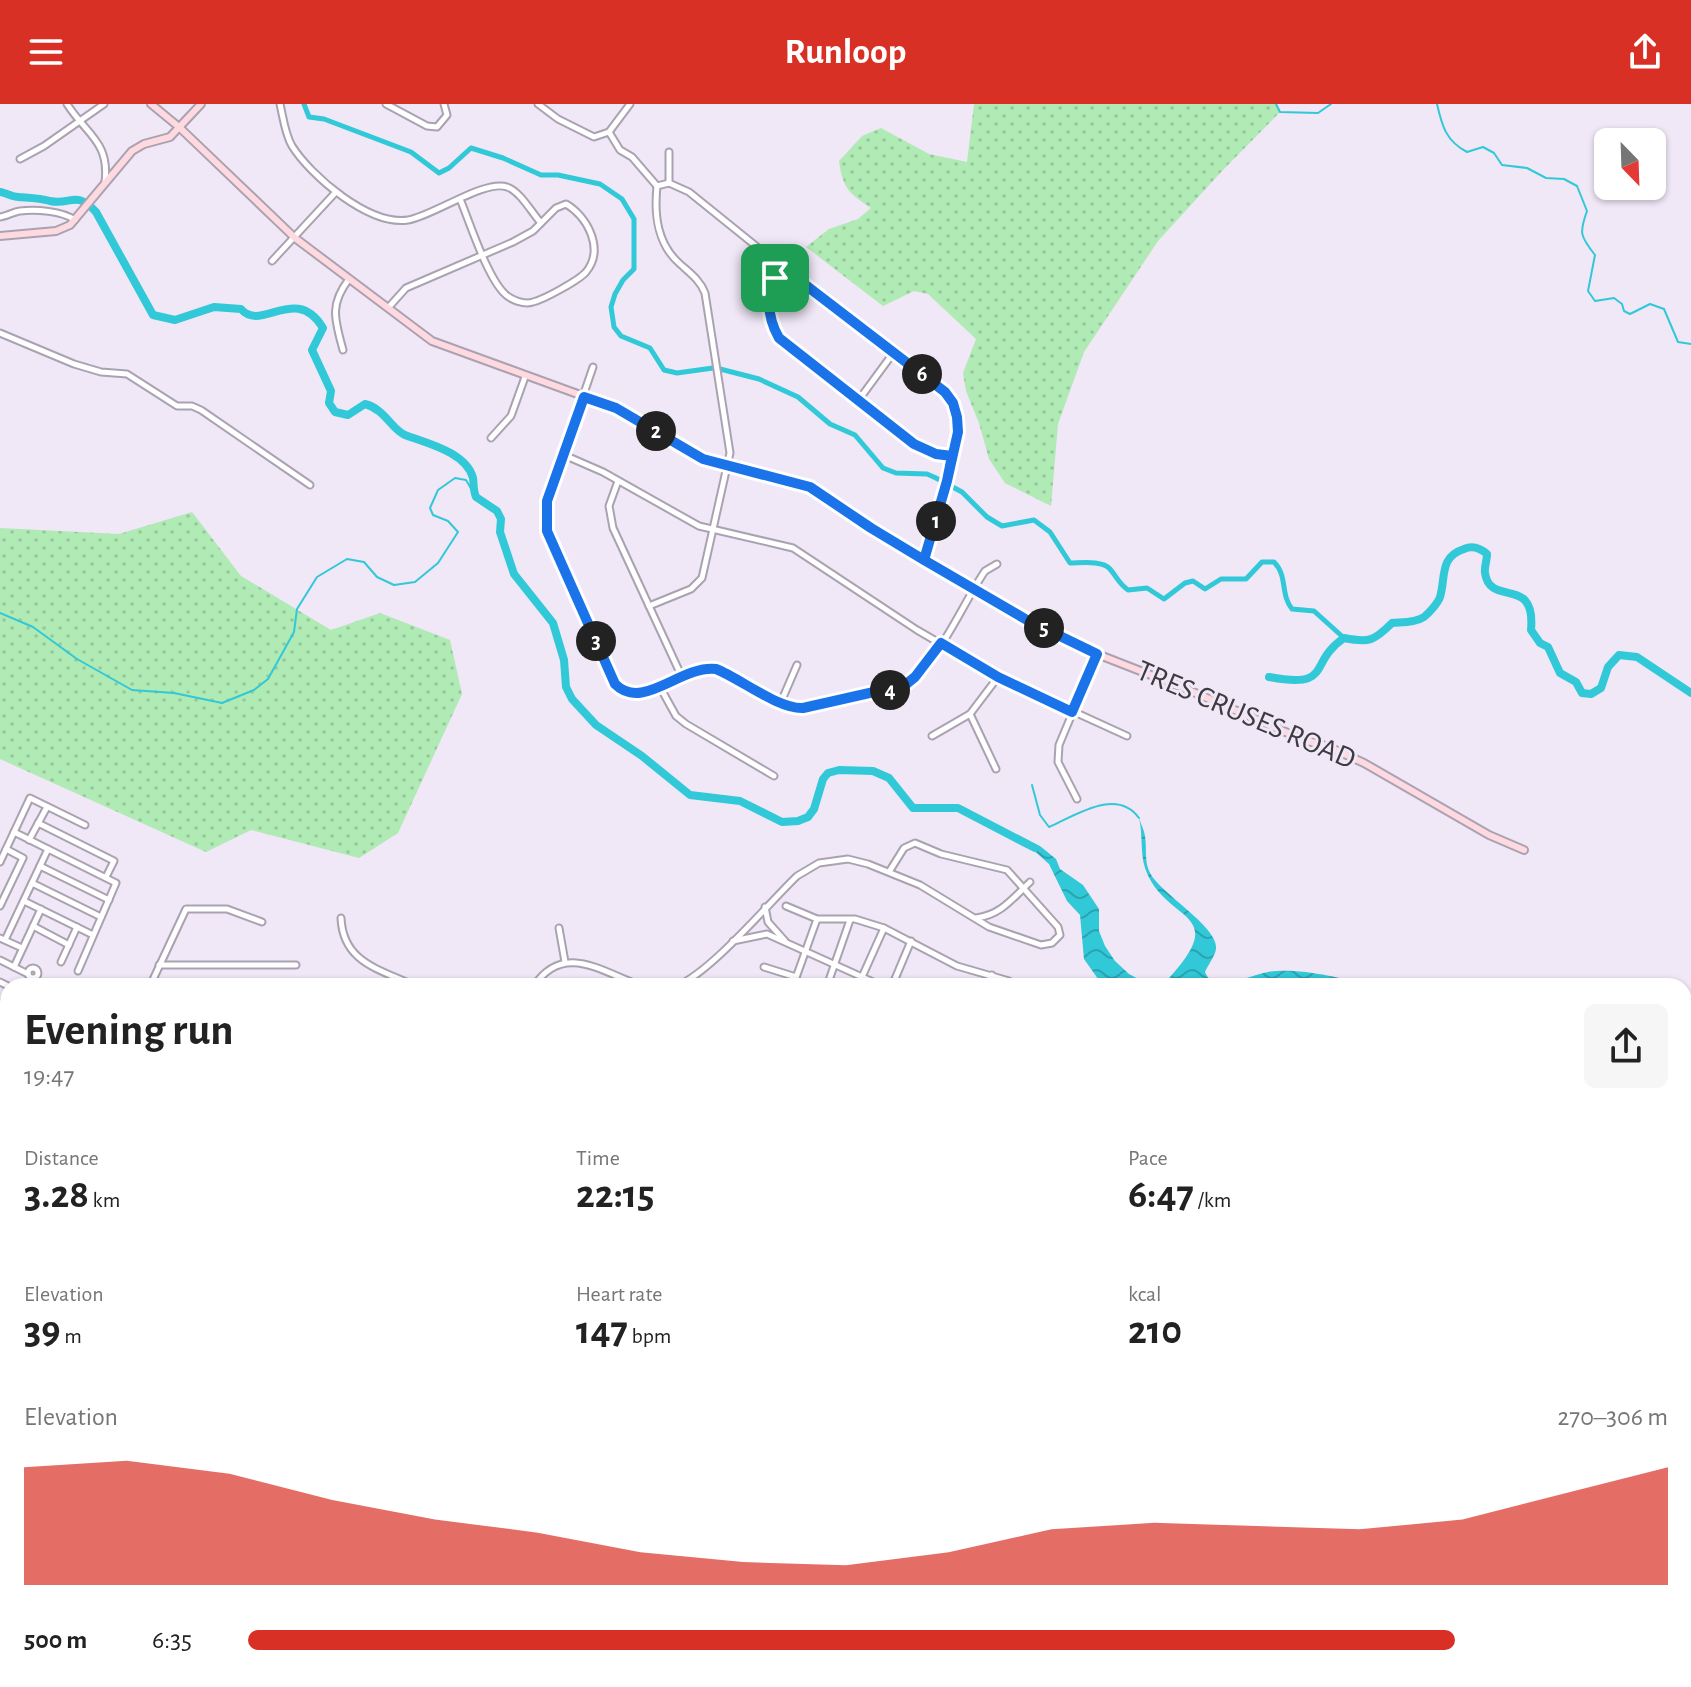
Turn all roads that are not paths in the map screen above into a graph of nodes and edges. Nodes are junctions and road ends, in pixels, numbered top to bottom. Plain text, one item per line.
1 (67, 104) edge
2 (104, 104) edge
3 (151, 104) edge
4 (201, 104) edge
5 (280, 104) edge
6 (386, 104) edge
7 (444, 104) edge
8 (538, 104) edge
9 (630, 104) edge
10 (80, 120) junction
11 (179, 127) junction
12 (609, 132) junction
13 (669, 152) dead end
14 (20, 159) dead end
15 (105, 183) junction
16 (669, 183) junction
17 (657, 186) junction
18 (335, 193) junction
19 (460, 199) junction
20 (0, 217) edge
21 (75, 220) junction
22 (541, 223) junction
23 (0, 236) edge
24 (295, 238) junction
25 (483, 253) junction
26 (272, 261) dead end
27 (782, 267) junction
28 (349, 279) junction
29 (388, 308) junction
30 (0, 333) edge
31 (343, 350) dead end
32 (894, 352) junction
33 (593, 367) dead end
34 (525, 377) junction
35 (584, 397) junction
36 (858, 401) junction
37 (491, 438) dead end
38 (564, 455) junction
39 (952, 456) junction
40 (727, 467) junction
41 (618, 480) junction
42 (310, 485) dead end
43 (713, 530) junction
44 (924, 560) junction
45 (997, 564) dead end
46 (974, 588) junction
47 (649, 606) junction
48 (941, 643) junction
49 (1097, 654) junction
50 (797, 665) dead end
51 (681, 675) junction
52 (998, 677) junction
53 (660, 687) junction
54 (781, 702) junction
55 (1072, 712) junction
56 (970, 714) junction
57 (932, 736) dead end
58 (1127, 736) dead end
59 (996, 769) dead end
60 (774, 776) dead end
61 (1077, 799) dead end
62 (47, 807) junction
63 (38, 823) junction
64 (85, 825) dead end
65 (14, 832) junction
66 (29, 840) junction
67 (6, 849) junction
68 (48, 849) junction
69 (1524, 850) dead end
70 (0, 862) edge
71 (40, 866) junction
72 (889, 872) junction
73 (106, 877) junction
74 (1030, 882) dead end
75 (32, 883) junction
76 (1024, 888) junction
77 (109, 900) junction
78 (24, 901) junction
79 (0, 906) edge
80 (786, 906) dead end
81 (765, 907) junction
82 (41, 909) junction
83 (101, 917) junction
84 (341, 918) dead end
85 (973, 918) junction
86 (817, 919) junction
87 (850, 920) junction
88 (262, 922) dead end
89 (33, 926) junction
90 (77, 927) junction
91 (771, 927) junction
92 (559, 928) dead end
93 (884, 928) junction
94 (767, 934) junction
95 (93, 935) junction
96 (3, 939) edge
97 (732, 941) junction
98 (911, 941) junction
99 (786, 942) junction
100 (69, 945) junction
101 (22, 948) junction
102 (804, 952) junction
103 (0, 960) edge
104 (61, 962) dead end
105 (565, 962) junction
106 (159, 965) junction
107 (296, 965) dead end
108 (833, 966) junction
109 (14, 967) junction
110 (764, 967) dead end
111 (78, 971) dead end
112 (992, 975) junction
113 (796, 977) joint
114 (862, 977) joint
115 (30, 978) edge
116 (153, 978) edge
117 (400, 978) edge
118 (540, 978) edge
119 (621, 978) edge
120 (690, 978) edge
121 (829, 978) edge
122 (895, 978) edge
123 (990, 978) edge
124 (1000, 978) edge

1 - 10 street
2 - 10 street
3 - 11 main road, TRES CRUSES ROAD
4 - 11 main road
5 - 18 street
6 - 7 street
8 - 12 street
9 - 12 street
10 - 14 street
10 - 15 street
11 - 15 main road
11 - 24 main road, TRES CRUSES ROAD
12 - 17 street
13 - 16 street
15 - 21 main road
16 - 17 street
16 - 27 street
17 - 40 street
18 - 19 street
18 - 24 street
19 - 22 street
19 - 25 street
20 - 21 street
21 - 23 main road
22 - 25 street
22 - 25 street
24 - 26 street
24 - 28 main road, TRES CRUSES ROAD
25 - 29 street
27 - 32 street
27 - 36 street
28 - 29 main road, TRES CRUSES ROAD
28 - 31 street
29 - 34 main road, TRES CRUSES ROAD
30 - 42 street
32 - 36 street
32 - 39 street
33 - 35 street
34 - 35 main road, TRES CRUSES ROAD
34 - 37 street
35 - 38 street
35 - 40 main road, TRES CRUSES ROAD
36 - 39 street
38 - 41 street
38 - 53 street
39 - 44 street
40 - 43 street
40 - 44 main road, TRES CRUSES ROAD
41 - 43 street
41 - 47 street
43 - 47 street
43 - 48 street
44 - 46 main road, TRES CRUSES ROAD
45 - 46 street
46 - 48 street
46 - 49 main road, TRES CRUSES ROAD
47 - 51 street
48 - 52 street
48 - 54 street
49 - 55 street
49 - 69 main road, TRES CRUSES ROAD
50 - 54 street
51 - 53 street
51 - 54 street
52 - 55 street
52 - 56 street
53 - 60 street
55 - 58 street
55 - 61 street
56 - 57 street
56 - 59 street
62 - 63 street
62 - 64 street
62 - 65 street
63 - 66 street
63 - 73 street
65 - 66 street
65 - 67 street
66 - 68 street
67 - 70 street
67 - 79 street
68 - 71 street
68 - 73 street
71 - 75 street
71 - 77 street
72 - 76 street
72 - 81 street
72 - 85 street
73 - 77 street
74 - 76 street
75 - 78 street
75 - 83 street
76 - 85 street
76 - 85 street
77 - 83 street
78 - 82 street
78 - 96 street
80 - 86 street
81 - 91 street
81 - 97 street
82 - 89 street
82 - 90 street
83 - 95 street
84 - 117 street
86 - 87 street
86 - 102 street
87 - 93 street
87 - 108 street
88 - 106 street
89 - 100 street
89 - 101 street
90 - 95 street
90 - 100 street
91 - 94 street
91 - 99 street
92 - 105 street
93 - 98 street
93 - 114 street
94 - 97 street
94 - 99 street
95 - 111 street
96 - 101 street
97 - 120 street
98 - 112 street
98 - 122 street
99 - 102 street
100 - 104 street
101 - 109 street
102 - 108 street
102 - 113 street
103 - 109 street
105 - 118 street
105 - 119 street
106 - 107 street
106 - 116 street
108 - 114 street
108 - 121 street
109 - 115 street
110 - 113 street
112 - 123 street
112 - 124 street

